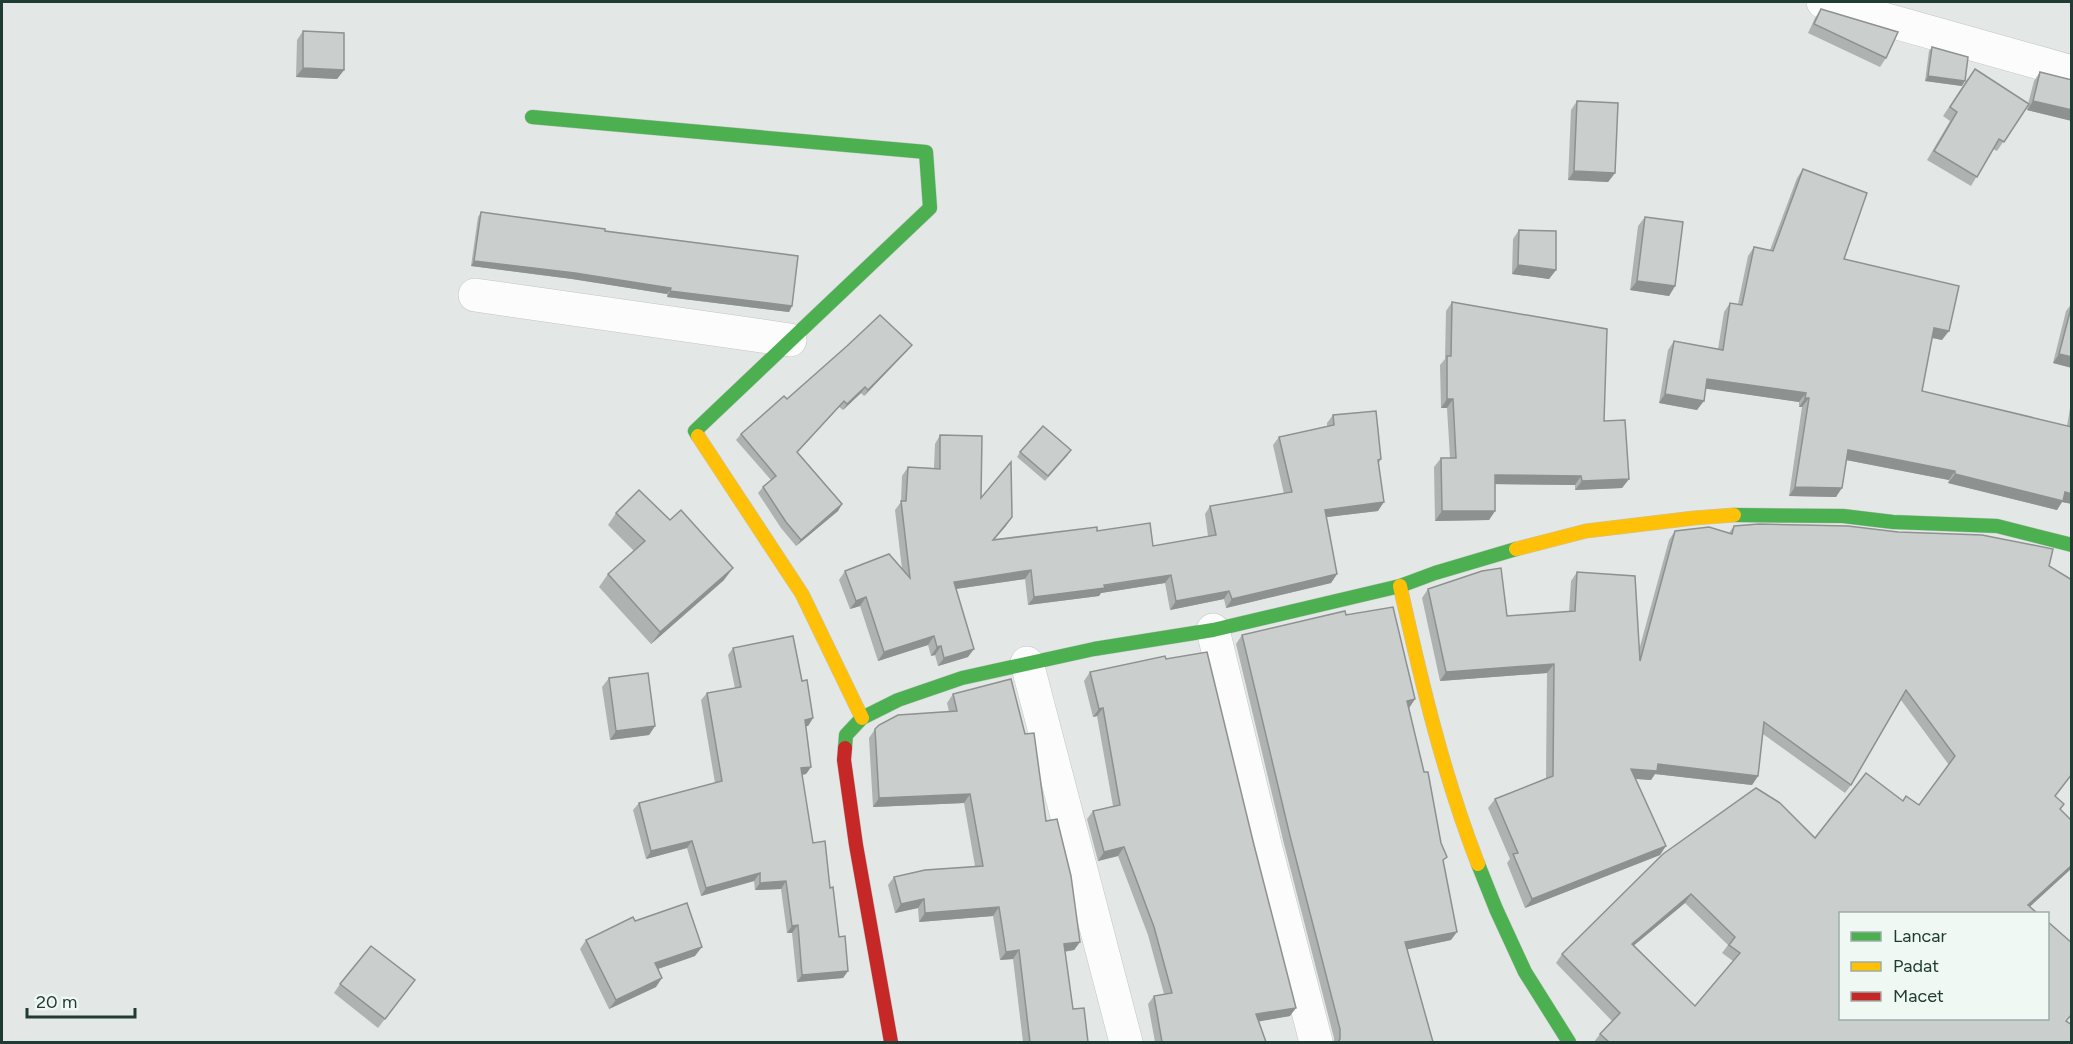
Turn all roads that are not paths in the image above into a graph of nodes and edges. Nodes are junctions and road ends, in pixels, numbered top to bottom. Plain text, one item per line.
1 (1823, 2) edge
2 (2072, 72) edge
3 (532, 117) dead end
4 (475, 295) dead end
5 (790, 340) junction
6 (2072, 545) edge
7 (1400, 586) junction
8 (1214, 630) junction
9 (1027, 663) junction
10 (862, 718) junction
11 (891, 1042) edge
12 (1126, 1042) edge
13 (1316, 1042) edge
14 (1569, 1042) edge

1 - 2 street
3 - 5 street
4 - 5 street
5 - 10 street
6 - 7 street
7 - 8 street
7 - 14 street
8 - 9 street
8 - 13 street
9 - 10 street
9 - 12 street
10 - 11 street

